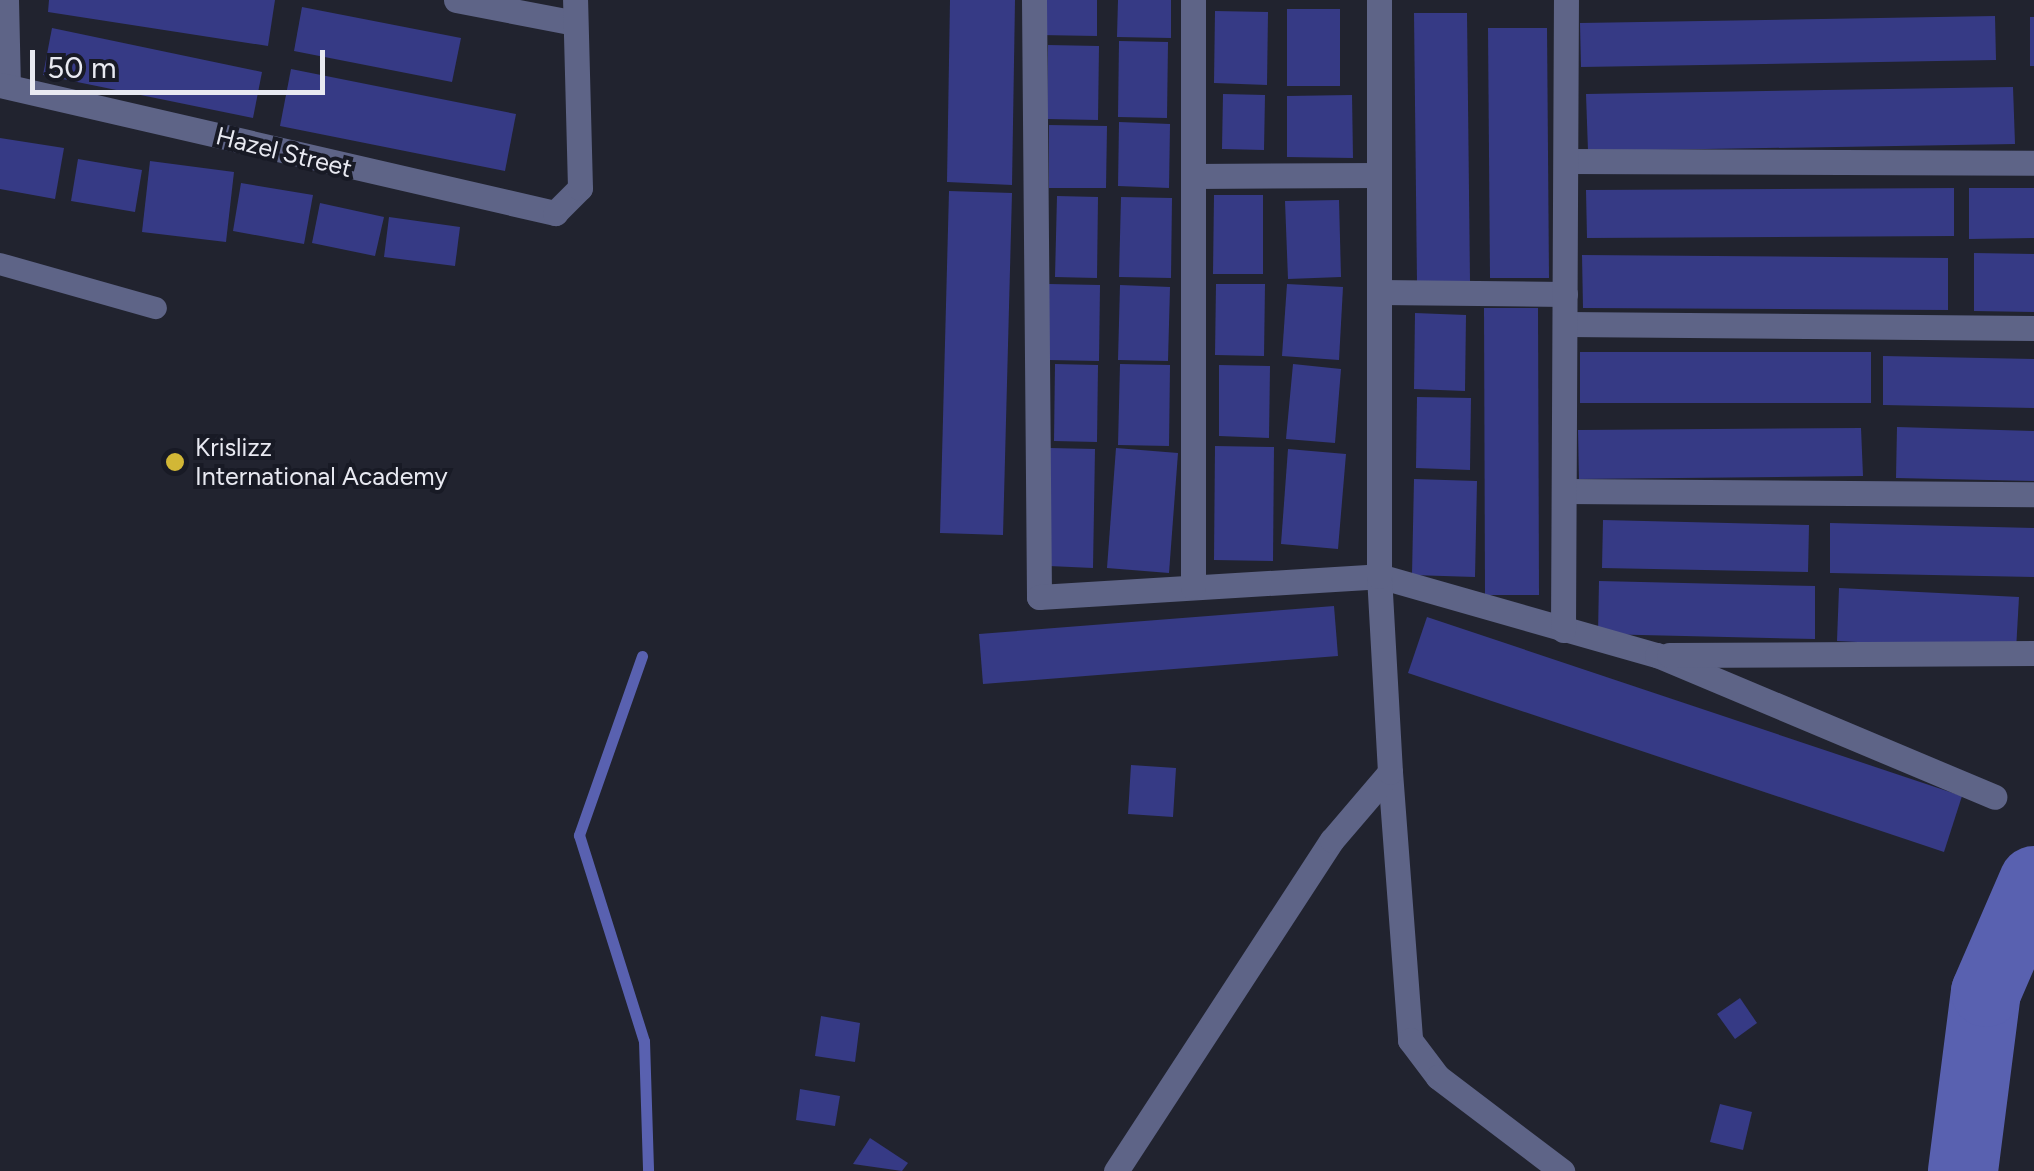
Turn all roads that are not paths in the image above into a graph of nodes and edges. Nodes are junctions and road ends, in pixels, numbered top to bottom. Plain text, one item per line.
1 (6, 0) edge
2 (456, 0) edge
3 (1034, 0) edge
4 (1193, 0) edge
5 (1380, 0) edge
6 (1566, 0) edge
7 (574, 12) edge
8 (4, 85) edge
9 (1566, 161) junction
10 (2034, 164) edge
11 (1193, 176) junction
12 (1379, 176) junction
13 (0, 264) edge
14 (1379, 292) junction
15 (1565, 294) junction
16 (156, 308) dead end
17 (1565, 324) junction
18 (2034, 328) edge
19 (1564, 491) junction
20 (2034, 494) edge
21 (1378, 576) junction
22 (1192, 587) junction
23 (1564, 630) junction
24 (2034, 653) edge
25 (1657, 655) junction
26 (1390, 772) junction
27 (1994, 797) dead end
28 (1116, 1171) edge
29 (1562, 1171) edge

1 - 8 street
2 - 7 street
3 - 22 street
4 - 11 street
5 - 12 street
6 - 9 street
7 - 8 street, Hazel Street
9 - 10 street
9 - 15 street
11 - 12 street
11 - 22 street
12 - 14 street
13 - 16 lane
14 - 15 street
14 - 21 street
15 - 17 street
17 - 18 street
17 - 19 street
19 - 20 street
19 - 23 street
21 - 22 street
21 - 23 street
21 - 26 street
23 - 25 street
24 - 25 street
25 - 27 street
26 - 28 street
26 - 29 street

